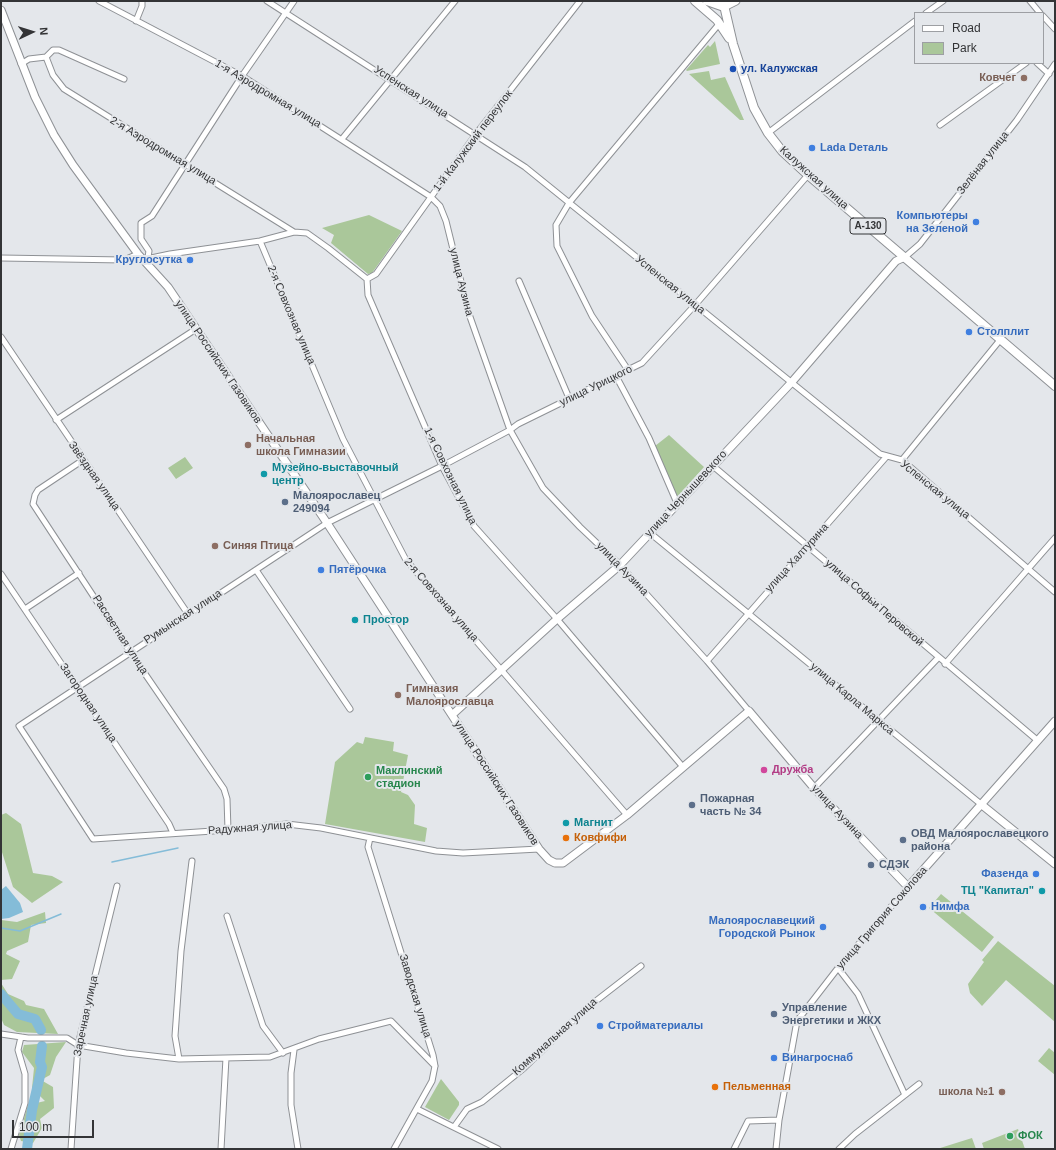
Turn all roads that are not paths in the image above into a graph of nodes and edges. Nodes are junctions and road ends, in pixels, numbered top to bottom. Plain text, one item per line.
1 (99, 1) edge
2 (142, 1) edge
3 (267, 1) edge
4 (294, 1) edge
5 (455, 1) edge
6 (580, 1) edge
7 (695, 1) edge
8 (707, 1) edge
9 (736, 1) edge
10 (943, 1) edge
11 (1030, 1) edge
12 (723, 4) edge
13 (1, 10) edge
14 (927, 12) edge
15 (1039, 12) edge
16 (286, 13) junction
17 (1044, 17) edge
18 (136, 21) junction
19 (914, 22) edge
20 (720, 24) junction
21 (1055, 29) edge
22 (733, 44) junction
23 (46, 57) junction
24 (21, 64) junction
25 (1025, 64) edge
26 (1038, 64) edge
27 (1055, 64) edge
28 (1049, 74) junction
29 (242, 76) junction
30 (124, 79) dead end
31 (390, 79) junction
32 (940, 125) dead end
33 (768, 133) junction
34 (476, 134) junction
35 (342, 139) junction
36 (185, 163) junction
37 (808, 175) junction
38 (431, 197) junction
39 (569, 203) junction
40 (294, 232) junction
41 (260, 241) junction
42 (138, 254) junction
43 (905, 257) junction
44 (1, 258) edge
45 (146, 263) junction
46 (367, 279) junction
47 (519, 281) dead end
48 (695, 305) junction
49 (196, 329) junction
50 (1, 336) edge
51 (1000, 340) junction
52 (628, 370) junction
53 (616, 376) junction
54 (791, 383) junction
55 (1055, 386) edge
56 (569, 398) junction
57 (56, 420) junction
58 (510, 430) junction
59 (887, 456) junction
60 (83, 460) junction
61 (902, 460) junction
62 (442, 466) junction
63 (713, 466) junction
64 (374, 499) junction
65 (677, 503) junction
66 (327, 523) junction
67 (650, 533) junction
68 (1055, 538) edge
69 (808, 546) junction
70 (620, 565) junction
71 (1029, 568) junction
72 (256, 570) junction
73 (79, 573) junction
74 (1, 574) edge
75 (1055, 592) edge
76 (25, 609) junction
77 (748, 613) junction
78 (188, 614) junction
79 (557, 619) junction
80 (130, 652) junction
81 (938, 658) junction
82 (707, 661) junction
83 (945, 664) junction
84 (502, 670) junction
85 (77, 687) junction
86 (350, 709) dead end
87 (749, 711) junction
88 (452, 715) junction
89 (878, 720) junction
90 (1055, 721) edge
91 (19, 726) joint
92 (1037, 740) junction
93 (683, 767) junction
94 (814, 788) junction
95 (982, 805) junction
96 (627, 815) junction
97 (228, 830) junction
98 (173, 833) junction
99 (370, 838) junction
100 (540, 849) junction
101 (192, 861) dead end
102 (1055, 864) edge
103 (117, 886) dead end
104 (908, 887) junction
105 (227, 916) dead end
106 (641, 966) dead end
107 (838, 968) junction
108 (1, 1034) edge
109 (21, 1037) junction
110 (78, 1045) junction
111 (294, 1050) junction
112 (283, 1053) junction
113 (226, 1058) junction
114 (178, 1059) junction
115 (435, 1066) junction
116 (919, 1084) dead end
117 (905, 1095) junction
118 (417, 1109) junction
119 (779, 1120) junction
120 (454, 1127) junction
121 (12, 1149) edge
122 (71, 1149) edge
123 (221, 1149) edge
124 (298, 1149) edge
125 (394, 1149) edge
126 (498, 1149) edge
127 (734, 1149) edge
128 (776, 1149) edge
129 (840, 1149) edge

1 - 18 street, 1-я Аэродромная улица
2 - 18 street
3 - 16 street, Успенская улица
4 - 16 street
5 - 31 street
6 - 34 street, 1-й Калужский переулок
7 - 20 main road
8 - 12 main road
9 - 12 main road
10 - 14 street
11 - 15 street
12 - 22 main road, Калужская улица / А-130
13 - 24 main road, улица Российских Газовиков
16 - 29 street
16 - 31 street, Успенская улица
17 - 21 street
18 - 29 street, 1-я Аэродромная улица
19 - 33 street
20 - 22 main road
20 - 39 street
22 - 33 main road, Калужская улица / А-130
23 - 24 street
23 - 30 street
23 - 36 street, 2-я Аэродромная улица
24 - 42 main road, улица Российских Газовиков
25 - 32 street
26 - 28 street
27 - 28 street, Зелёная улица
28 - 43 street, Зелёная улица
29 - 35 street, 1-я Аэродромная улица
29 - 36 street
31 - 34 street, Успенская улица
31 - 35 street
33 - 37 main road, Калужская улица / А-130
34 - 38 street, 1-й Калужский переулок
34 - 39 street, Успенская улица
35 - 38 street, 1-я Аэродромная улица
36 - 40 street, 2-я Аэродромная улица
36 - 45 street
37 - 43 main road, Калужская улица / А-130
37 - 48 street, улица Урицкого
38 - 46 street, 1-й Калужский переулок
38 - 58 street, улица Аузина
39 - 48 street, Успенская улица
39 - 52 street
40 - 41 street
40 - 46 street
41 - 45 street
41 - 64 street, 2-я Совхозная улица
42 - 44 street
42 - 45 main road, улица Российских Газовиков
43 - 51 main road, Калужская улица / А-130
43 - 54 main road, улица Чернышевского
45 - 49 main road, улица Российских Газовиков
46 - 62 street, 1-я Совхозная улица
47 - 56 street
48 - 52 street, улица Урицкого
48 - 54 street, Успенская улица
49 - 57 street
49 - 66 main road, улица Российских Газовиков
50 - 57 street, Звёздная улица
51 - 55 main road, Калужская улица / А-130
51 - 61 street
52 - 53 street, улица Урицкого
53 - 56 street, улица Урицкого
53 - 65 street
54 - 59 street, Успенская улица
54 - 63 main road, улица Чернышевского
56 - 58 street, улица Урицкого
57 - 60 street, Звёздная улица
58 - 62 street, улица Урицкого
58 - 70 street, улица Аузина
59 - 61 street, Успенская улица
59 - 69 street, улица Халтурина
60 - 73 street, Рассветная улица
60 - 78 street, Звёздная улица
61 - 71 street, Успенская улица
62 - 64 street, улица Урицкого
62 - 79 street, 1-я Совхозная улица
63 - 65 main road, улица Чернышевского
63 - 69 street, улица Софьи Перовской
64 - 66 street, улица Урицкого
64 - 84 street, 2-я Совхозная улица
65 - 67 main road, улица Чернышевского
66 - 72 street, Румынская улица
66 - 88 main road, улица Российских Газовиков
67 - 70 main road, улица Чернышевского
67 - 77 street, улица Карла Маркса
68 - 71 street
69 - 77 street, улица Халтурина
69 - 81 street, улица Софьи Перовской
70 - 79 main road, улица Чернышевского
70 - 82 street, улица Аузина
71 - 75 street, Успенская улица
71 - 83 street
72 - 78 street, Румынская улица
72 - 86 street
73 - 76 street
73 - 80 street, Рассветная улица
74 - 76 street, Загородная улица
76 - 85 street, Загородная улица
77 - 82 street, улица Халтурина
77 - 89 street, улица Карла Маркса
78 - 80 street, Румынская улица
79 - 84 main road, улица Чернышевского
79 - 93 street, 1-я Совхозная улица
80 - 85 street, Румынская улица
80 - 97 street, Рассветная улица
81 - 83 street, улица Софьи Перовской
81 - 89 street
82 - 87 street, улица Аузина
83 - 92 street, улица Софьи Перовской
84 - 88 main road, улица Чернышевского
84 - 96 street, 2-я Совхозная улица
85 - 91 street, Румынская улица
85 - 98 street, Загородная улица
87 - 93 main road
87 - 94 main road, улица Аузина
88 - 100 main road, улица Российских Газовиков
89 - 94 street
89 - 95 street, улица Карла Маркса
90 - 92 main road, улица Григория Соколова
91 - 98 street, Радужная улица
92 - 95 main road, улица Григория Соколова
93 - 96 main road
94 - 104 main road, улица Аузина
95 - 102 main road, улица Карла Маркса
95 - 104 main road, улица Григория Соколова
96 - 100 main road, улица Российских Газовиков
97 - 98 street, Радужная улица
97 - 99 street, Радужная улица
99 - 100 street, Радужная улица
99 - 115 street, Заводская улица
101 - 114 street
103 - 110 street, Заречная улица
104 - 107 street, улица Григория Соколова
105 - 112 street
106 - 120 street, Коммунальная улица
107 - 117 street
107 - 119 street, улица Григория Соколова
108 - 109 street
109 - 110 street
109 - 121 street
110 - 114 street
110 - 122 street, Заречная улица
111 - 112 street
111 - 115 street
111 - 124 street
112 - 113 street
113 - 114 street
113 - 123 street
115 - 118 street, Заводская улица
116 - 117 street
117 - 129 street
118 - 120 street
118 - 125 street, Заводская улица
119 - 127 street
119 - 128 street, улица Григория Соколова
120 - 126 street

